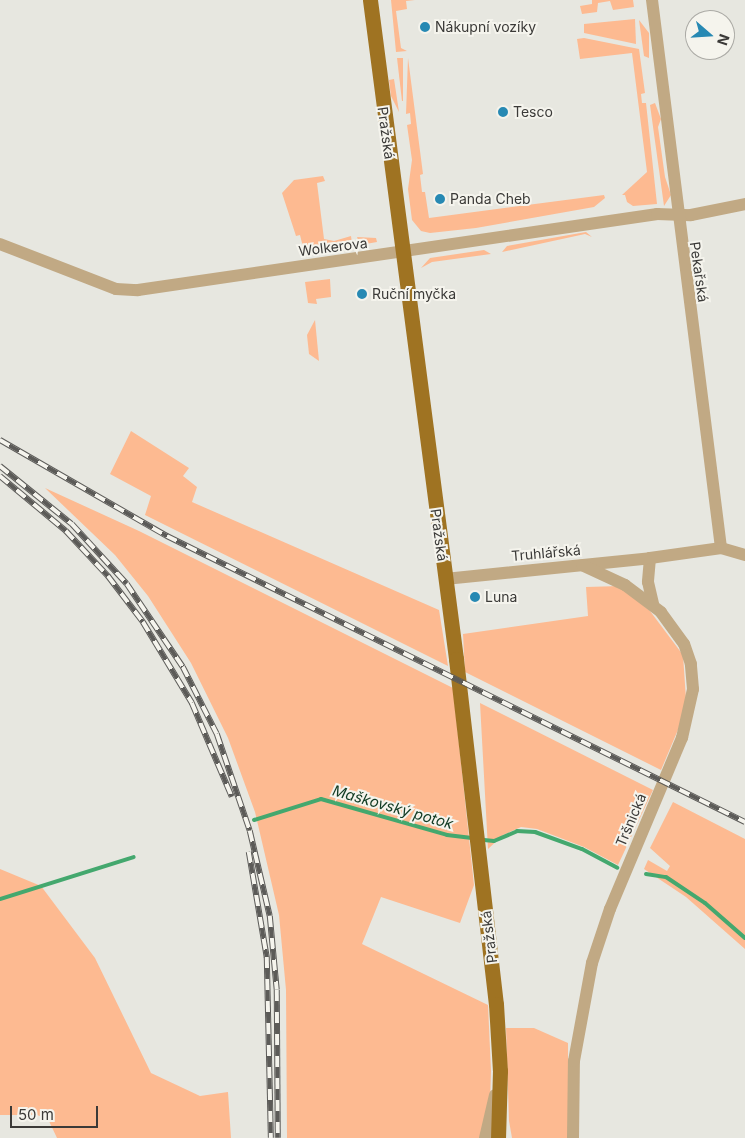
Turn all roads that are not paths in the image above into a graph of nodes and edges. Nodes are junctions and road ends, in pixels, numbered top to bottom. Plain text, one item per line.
1 (370, 0) edge
2 (652, 0) edge
3 (745, 204) edge
4 (676, 215) junction
5 (0, 244) edge
6 (402, 253) junction
7 (721, 548) junction
8 (745, 555) edge
9 (650, 558) junction
10 (582, 565) junction
11 (445, 579) junction
12 (653, 604) junction
13 (500, 1071) junction
14 (485, 1138) edge
15 (498, 1138) edge
16 (573, 1138) edge

1 - 6 main road, Pražská
2 - 4 street, Pekařská
3 - 4 street, Wolkerova
4 - 6 street, Wolkerova
4 - 7 street, Pekařská
5 - 6 street, Wolkerova
6 - 11 main road, Pražská
7 - 8 street, Truhlářská
7 - 9 street, Truhlářská
9 - 10 street, Truhlářská
9 - 12 street
10 - 11 street, Truhlářská
10 - 12 street, Tršnická
11 - 13 main road, Pražská
12 - 16 street, Tršnická
13 - 14 street, Pražská
13 - 15 main road, Pražská

